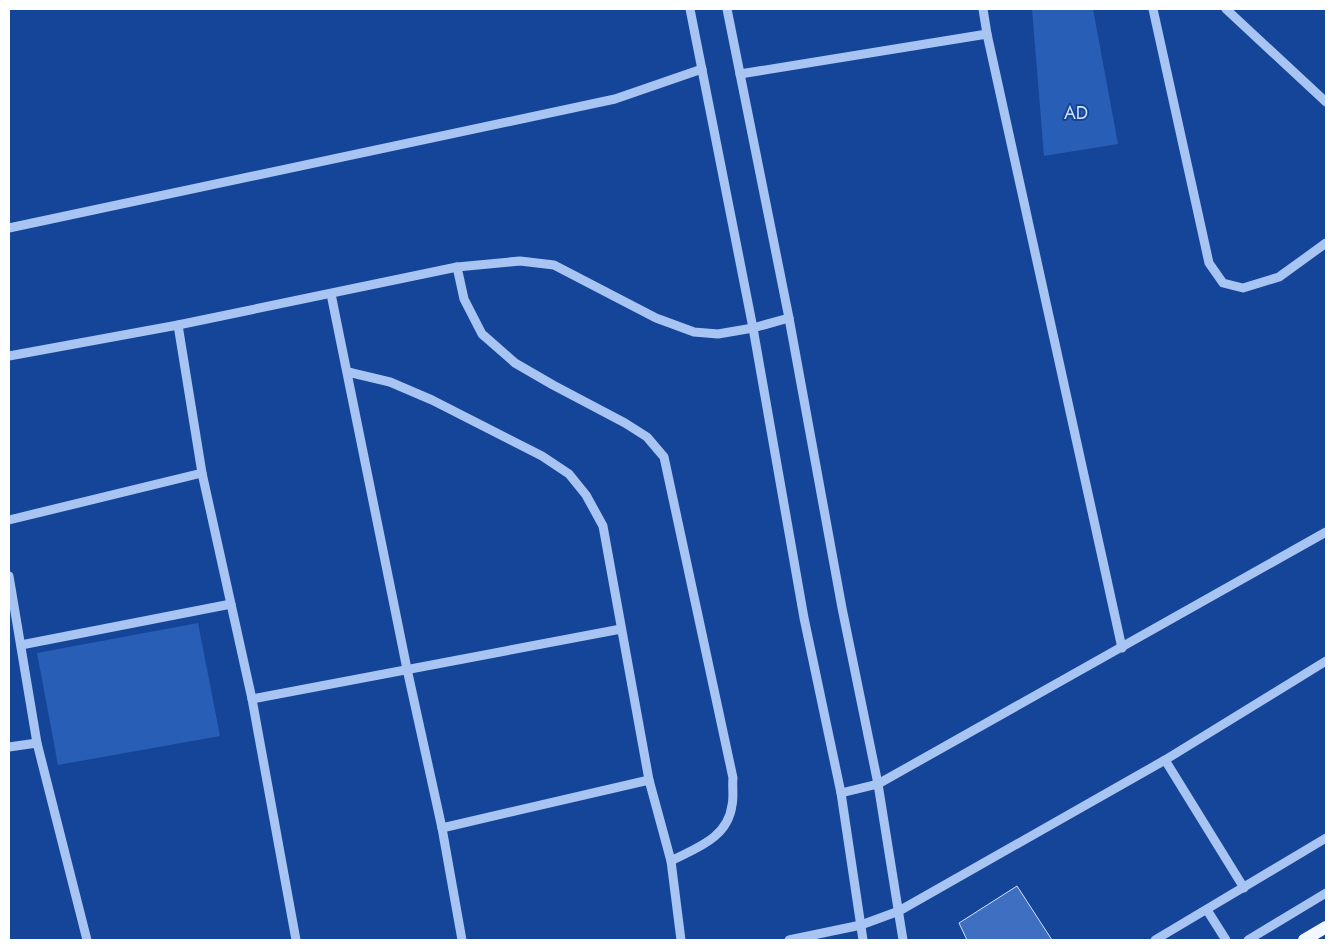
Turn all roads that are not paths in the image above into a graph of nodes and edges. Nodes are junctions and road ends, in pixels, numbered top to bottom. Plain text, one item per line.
1 (690, 9) edge
2 (727, 9) edge
3 (984, 9) edge
4 (1152, 9) edge
5 (1226, 9) edge
6 (987, 34) junction
7 (702, 69) junction
8 (740, 74) junction
9 (1326, 102) edge
10 (9, 228) edge
11 (1326, 244) edge
12 (457, 266) junction
13 (331, 294) junction
14 (789, 318) junction
15 (178, 325) junction
16 (753, 328) junction
17 (9, 356) edge
18 (348, 372) junction
19 (202, 473) junction
20 (9, 520) edge
21 (1326, 532) edge
22 (9, 576) edge
23 (231, 604) junction
24 (621, 629) junction
25 (21, 645) junction
26 (1122, 648) junction
27 (1326, 660) edge
28 (407, 669) junction
29 (252, 699) junction
30 (38, 743) junction
31 (9, 747) edge
32 (1165, 760) junction
33 (649, 780) junction
34 (878, 784) junction
35 (840, 794) junction
36 (442, 828) junction
37 (1326, 838) edge
38 (671, 861) junction
39 (1244, 888) junction
40 (1326, 893) edge
41 (1207, 910) junction
42 (899, 911) junction
43 (861, 926) junction
44 (1326, 927) edge
45 (87, 940) edge
46 (296, 940) edge
47 (462, 940) edge
48 (681, 940) edge
49 (789, 940) edge
50 (863, 940) edge
51 (903, 940) edge
52 (1155, 940) edge
53 (1226, 940) edge
54 (1248, 940) edge
55 (1304, 940) edge

1 - 7 street
2 - 8 street
3 - 6 street
4 - 11 street
5 - 9 street
6 - 8 street
6 - 26 street
7 - 10 street
7 - 16 street
8 - 14 street
12 - 13 street
12 - 16 street
12 - 38 street
13 - 15 street
13 - 18 street
14 - 16 street
14 - 34 street
15 - 17 street
15 - 19 street
16 - 35 street
18 - 24 street
18 - 28 street
19 - 20 street
19 - 23 street
21 - 26 street
22 - 25 street
23 - 25 street
23 - 29 street
24 - 28 street
24 - 33 street
25 - 30 street
26 - 34 street
27 - 32 street
28 - 29 street
28 - 36 street
29 - 46 street
30 - 31 street
30 - 45 street
32 - 39 street
32 - 42 street
33 - 36 street
33 - 38 street
34 - 35 street
34 - 42 street
35 - 43 street
36 - 47 street
37 - 39 street
38 - 48 street
39 - 41 street
40 - 54 street
41 - 52 street
41 - 53 street
42 - 43 street
42 - 51 street
43 - 49 street
43 - 50 street
44 - 55 main road

